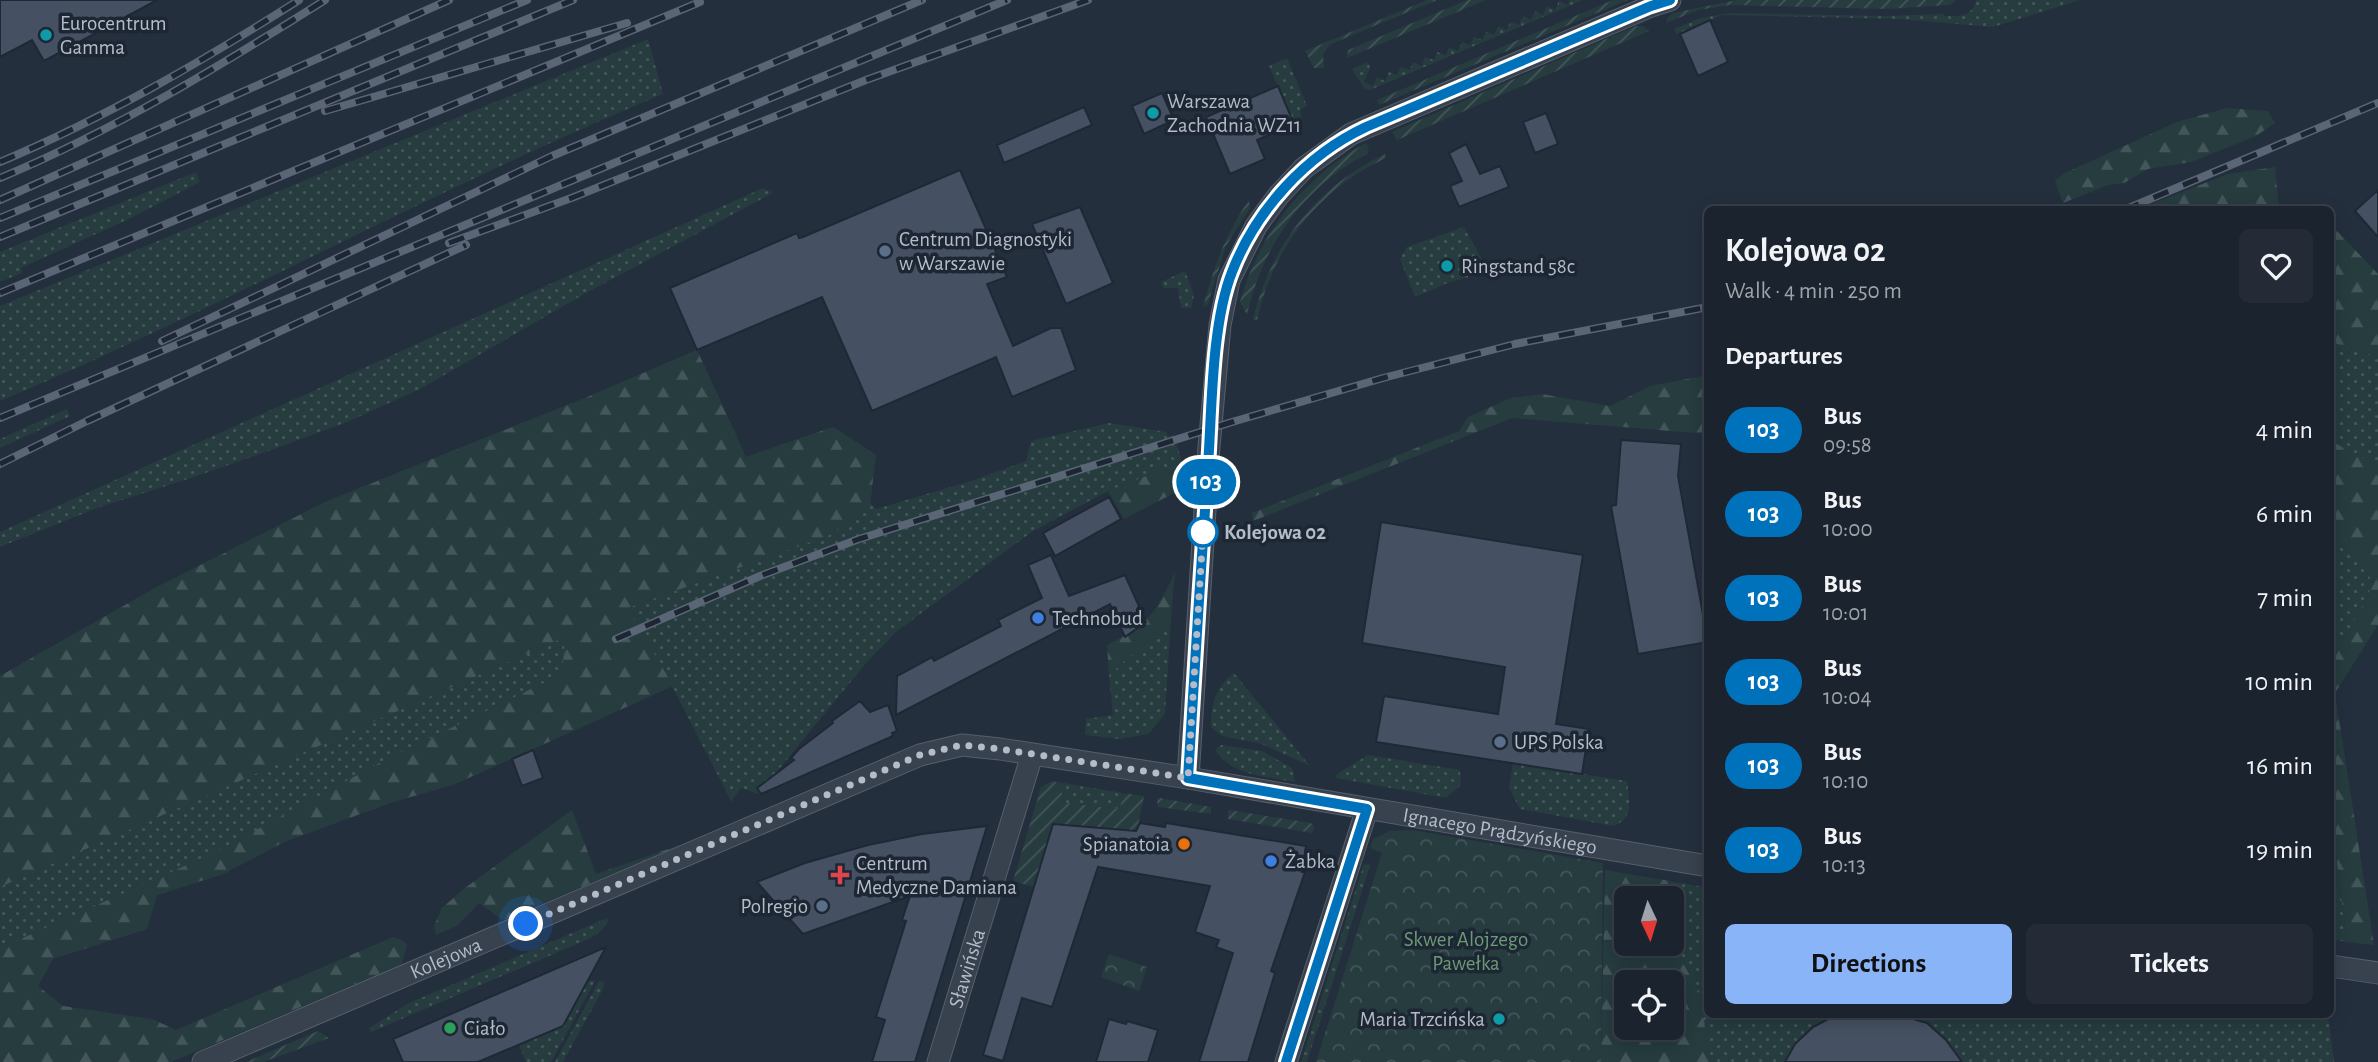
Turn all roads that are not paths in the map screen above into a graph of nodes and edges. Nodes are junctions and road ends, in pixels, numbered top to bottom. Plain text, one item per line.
1 (1670, 0) edge
2 (962, 745) joint
3 (1032, 755) junction
4 (1188, 778) junction
5 (1367, 809) junction
6 (1704, 865) edge
7 (2334, 966) edge
8 (2378, 973) edge
9 (203, 1062) edge
10 (938, 1062) edge
11 (1286, 1062) edge

1 - 4 street
2 - 3 street, Ignacego Prądzyńskiego
2 - 9 street, Kolejowa
3 - 4 street, Ignacego Prądzyńskiego
3 - 10 street, Sławińska
4 - 5 street, Ignacego Prądzyńskiego
5 - 6 street, Ignacego Prądzyńskiego
5 - 11 street
7 - 8 street

